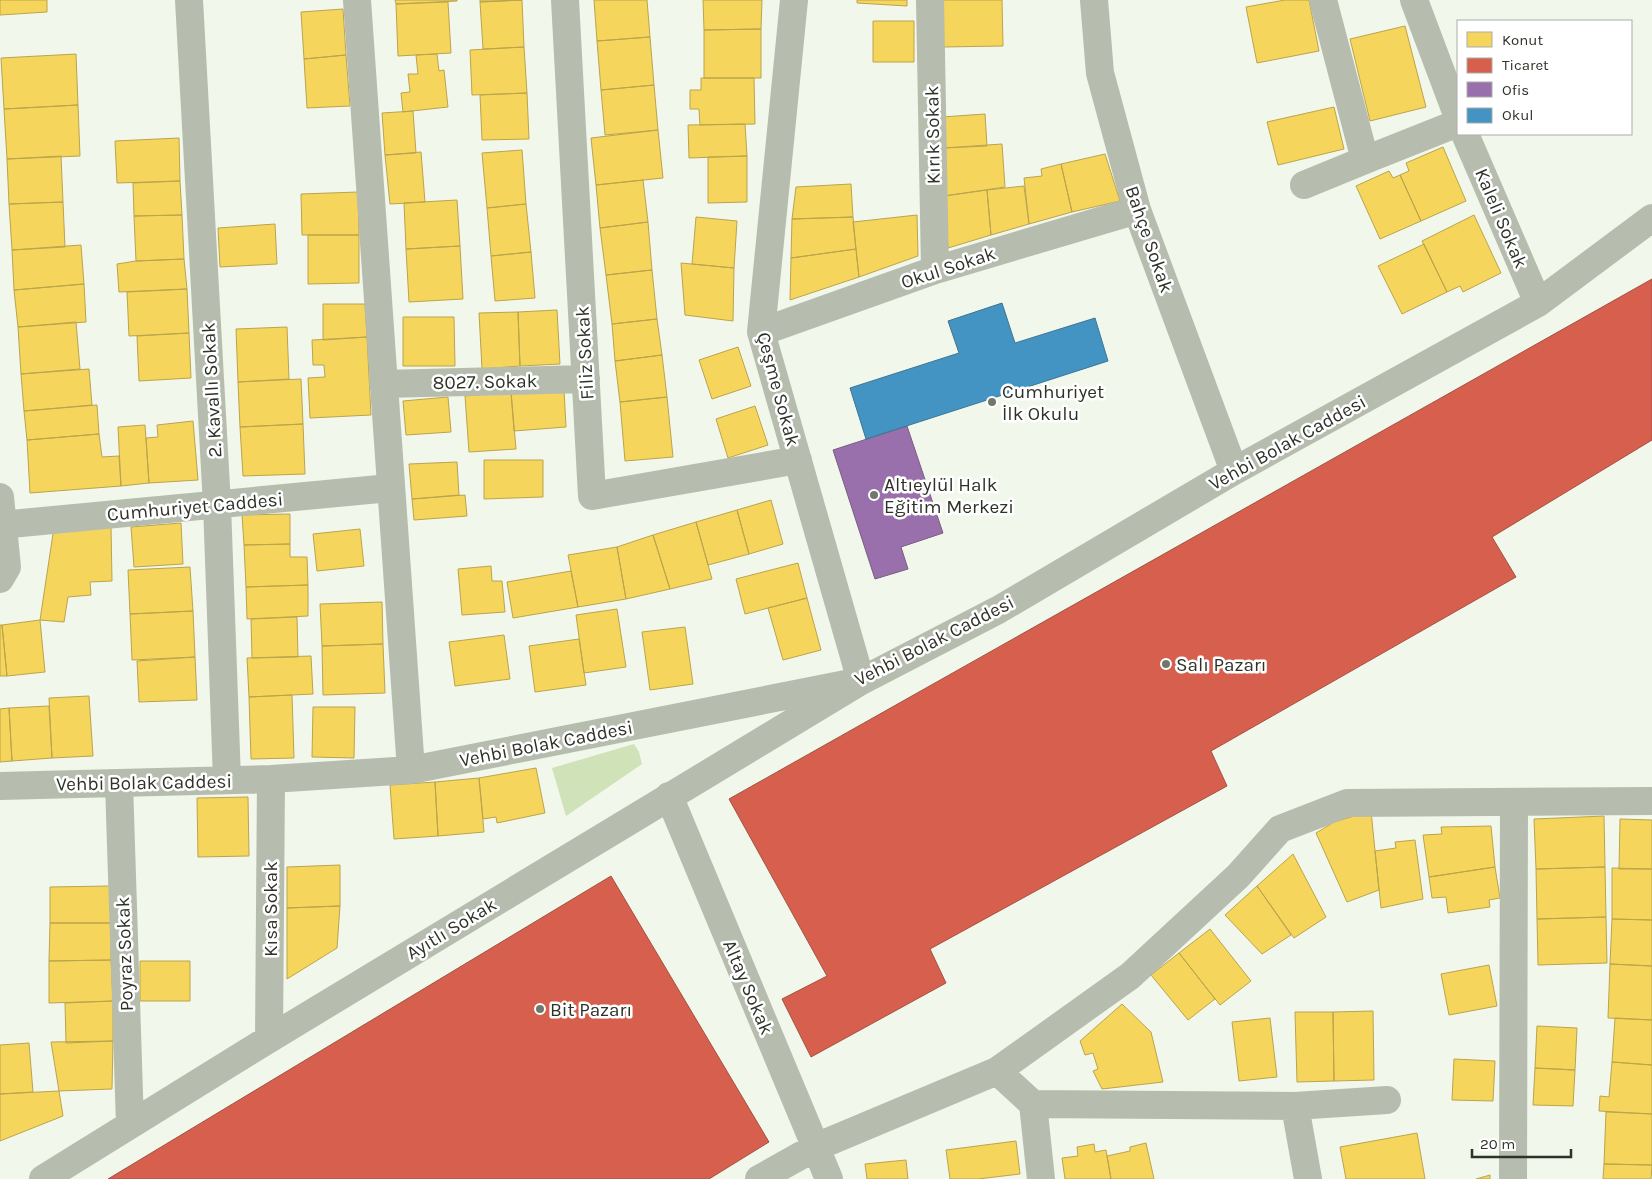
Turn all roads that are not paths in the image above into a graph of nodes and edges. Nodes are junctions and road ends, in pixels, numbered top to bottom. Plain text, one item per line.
1 (189, 0) edge
2 (357, 0) edge
3 (565, 0) edge
4 (794, 0) edge
5 (930, 0) edge
6 (1094, 0) edge
7 (1323, 0) edge
8 (1414, 0) edge
9 (1457, 114) edge
10 (1457, 123) edge
11 (1465, 135) edge
12 (1366, 160) junction
13 (1304, 185) dead end
14 (1137, 210) junction
15 (1652, 218) edge
16 (935, 270) junction
17 (1538, 303) junction
18 (761, 332) junction
19 (586, 379) junction
20 (383, 384) junction
21 (798, 460) junction
22 (1234, 470) junction
23 (390, 488) junction
24 (0, 497) edge
25 (217, 504) junction
26 (1, 524) edge
27 (0, 579) edge
28 (862, 681) junction
29 (411, 770) junction
30 (226, 780) junction
31 (270, 780) junction
32 (119, 783) junction
33 (0, 786) edge
34 (669, 796) junction
35 (1652, 801) edge
36 (1514, 803) junction
37 (269, 1039) junction
38 (997, 1071) junction
39 (1387, 1100) dead end
40 (1033, 1104) junction
41 (1295, 1106) junction
42 (130, 1125) junction
43 (816, 1147) junction
44 (44, 1179) edge
45 (759, 1179) edge
46 (828, 1179) edge
47 (1041, 1179) edge
48 (1308, 1179) edge
49 (1513, 1179) edge

1 - 25 street, 2. Kavallı Sokak
2 - 20 street
3 - 19 street, Filiz Sokak
4 - 18 street, Çeşme Sokak
5 - 16 street, Kırık Sokak
6 - 14 street, Bahçe Sokak
7 - 12 street
8 - 9 street
10 - 12 street
11 - 17 street, Kaleli Sokak
12 - 13 street
14 - 16 street, Okul Sokak
14 - 22 street, Bahçe Sokak
15 - 17 street, Vehbi Bolak Caddesi
16 - 18 street, Okul Sokak
17 - 22 street, Vehbi Bolak Caddesi
18 - 21 street, Çeşme Sokak
19 - 20 street, 8027. Sokak
19 - 21 street, Filiz Sokak
20 - 23 street
21 - 28 street, Çeşme Sokak
22 - 28 street, Vehbi Bolak Caddesi
23 - 25 street, Cumhuriyet Caddesi
23 - 29 street
24 - 26 street
25 - 26 street, Cumhuriyet Caddesi
25 - 30 street, 2. Kavallı Sokak
26 - 27 street
28 - 29 street, Vehbi Bolak Caddesi
28 - 34 street, Ayıtlı Sokak
29 - 31 street, Vehbi Bolak Caddesi
30 - 31 street, Vehbi Bolak Caddesi
30 - 32 street, Vehbi Bolak Caddesi
31 - 37 street, Kısa Sokak
32 - 33 street, Vehbi Bolak Caddesi
32 - 42 street, Poyraz Sokak
34 - 37 street, Ayıtlı Sokak
34 - 43 street, Altay Sokak
35 - 36 street
36 - 38 street
36 - 49 street
37 - 42 street, Ayıtlı Sokak
38 - 40 street
38 - 43 street
39 - 41 street
40 - 41 street
40 - 47 street
41 - 48 street
42 - 44 street, Ayıtlı Sokak
43 - 45 street
43 - 46 street, Altay Sokak

